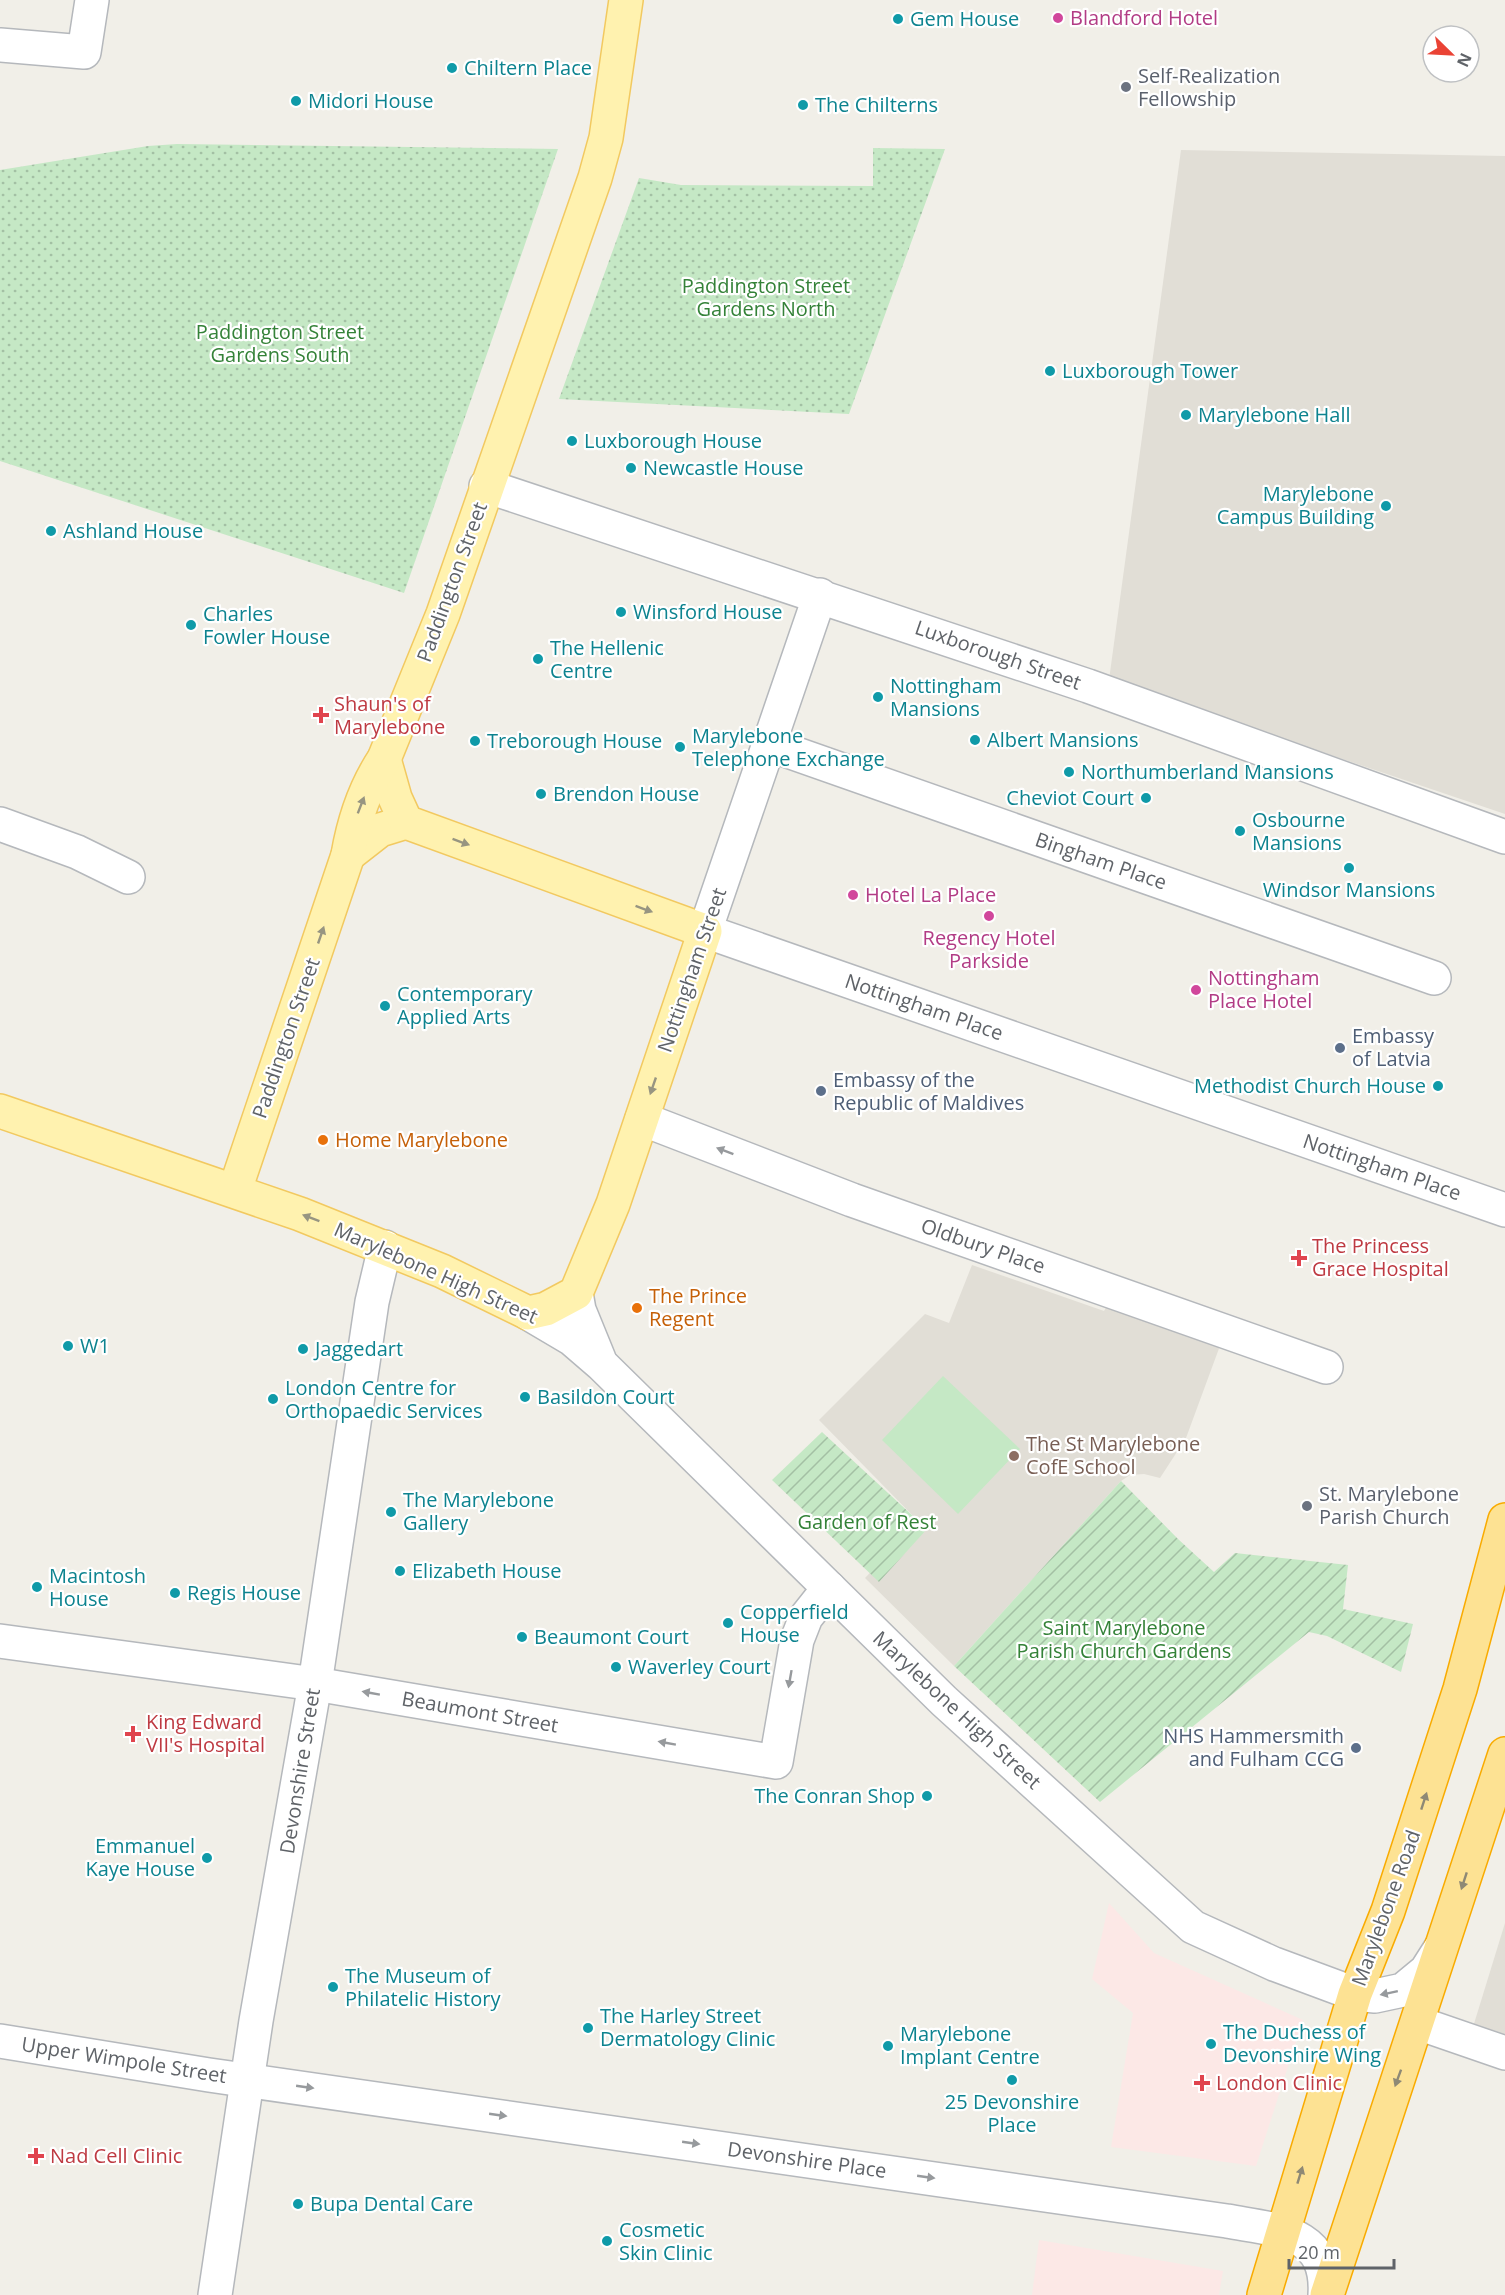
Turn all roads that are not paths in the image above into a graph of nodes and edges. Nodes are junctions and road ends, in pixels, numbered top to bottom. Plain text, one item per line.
1 (92, 0) edge
2 (626, 0) edge
3 (0, 45) edge
4 (486, 486) junction
5 (820, 595) junction
6 (768, 744) junction
7 (384, 759) junction
8 (406, 822) junction
9 (0, 824) edge
10 (1505, 837) edge
11 (348, 855) junction
12 (128, 877) dead end
13 (705, 931) junction
14 (1434, 978) dead end
15 (0, 1111) edge
16 (642, 1119) junction
17 (248, 1194) junction
18 (1505, 1210) edge
19 (385, 1247) junction
20 (576, 1293) junction
21 (528, 1313) junction
22 (601, 1364) junction
23 (1326, 1367) dead end
24 (1505, 1520) edge
25 (1505, 1573) edge
26 (829, 1588) junction
27 (0, 1641) edge
28 (315, 1684) junction
29 (1460, 1689) junction
30 (1505, 1754) edge
31 (1444, 1943) junction
32 (1355, 1995) junction
33 (1418, 2023) junction
34 (0, 2041) edge
35 (1505, 2053) edge
36 (247, 2079) junction
37 (1282, 2231) junction
38 (214, 2295) edge
39 (1264, 2295) edge
40 (1326, 2295) edge

1 - 3 street
2 - 4 main road, Paddington Street
4 - 5 street, Luxborough Street
4 - 7 main road, Paddington Street
5 - 6 street, Nottingham Street
5 - 10 street, Luxborough Street
6 - 13 street, Nottingham Street
6 - 14 street, Bingham Place
7 - 8 main road
11 -> 7 main road, Paddington Street
8 - 11 main road
8 -> 13 main road, Nottingham Place
9 - 12 street
17 -> 11 main road, Paddington Street
13 -> 16 main road, Nottingham Street
13 - 18 street, Nottingham Place
15 - 17 main road, Marylebone High Street
16 - 20 main road, Nottingham Street
23 -> 16 street, Oldbury Place
19 -> 17 main road, Marylebone High Street
19 - 21 main road, Marylebone High Street
19 - 28 street, Devonshire Street
20 - 21 main road
20 - 22 street, Marylebone High Street
21 - 22 street, Marylebone High Street
22 - 26 street, Marylebone High Street
24 - 29 highway, Marylebone Road
25 - 29 street
26 -> 28 street, Beaumont Street
26 - 32 street, Marylebone High Street
27 - 28 street, Beaumont Street
28 - 36 street, Devonshire Street
32 -> 29 highway, Marylebone Road
30 -> 31 highway
31 -> 32 street
31 - 33 highway
37 -> 32 highway, Marylebone Road
33 - 35 street
33 -> 40 highway
34 - 36 street, Upper Wimpole Street
36 -> 37 street, Devonshire Place
36 - 38 street, Devonshire Street
37 - 39 highway, Marylebone Road
37 - 40 street, Devonshire Place

